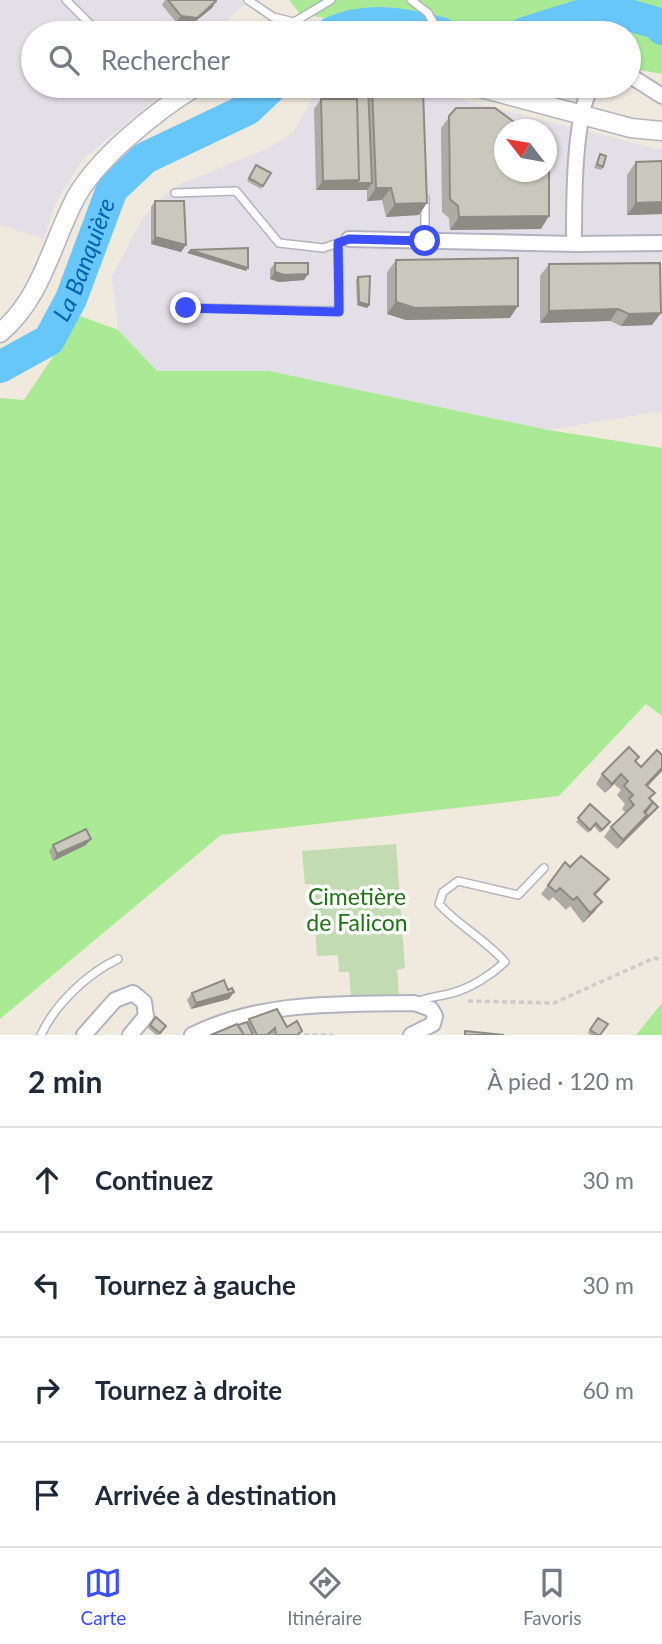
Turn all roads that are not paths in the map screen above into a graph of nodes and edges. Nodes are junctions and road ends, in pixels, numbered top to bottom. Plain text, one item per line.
1 (66, 0) edge
2 (248, 0) edge
3 (331, 0) edge
4 (411, 0) edge
5 (87, 21) edge
6 (289, 21) joint
7 (432, 21) edge
8 (641, 83) edge
9 (662, 96) edge
10 (182, 98) edge
11 (520, 98) edge
12 (586, 98) edge
13 (584, 115) junction
14 (662, 131) edge
15 (424, 186) edge
16 (175, 193) dead end
17 (343, 241) junction
18 (425, 241) junction
19 (662, 243) edge
20 (574, 244) junction
21 (186, 308) dead end
22 (0, 333) edge
23 (544, 868) dead end
24 (118, 959) dead end
25 (414, 1003) junction
26 (41, 1035) edge
27 (84, 1035) edge
28 (130, 1035) edge
29 (192, 1035) edge
30 (411, 1035) edge

1 - 5 lane
2 - 6 lane
3 - 6 lane
4 - 7 lane
8 - 9 street
10 - 22 street
11 - 13 street
12 - 13 street
13 - 14 street
13 - 20 street
15 - 18 lane
16 - 17 lane
17 - 18 street
17 - 21 lane
18 - 20 street
19 - 20 street
23 - 25 lane
24 - 26 lane
25 - 29 street
25 - 30 street
27 - 28 street

